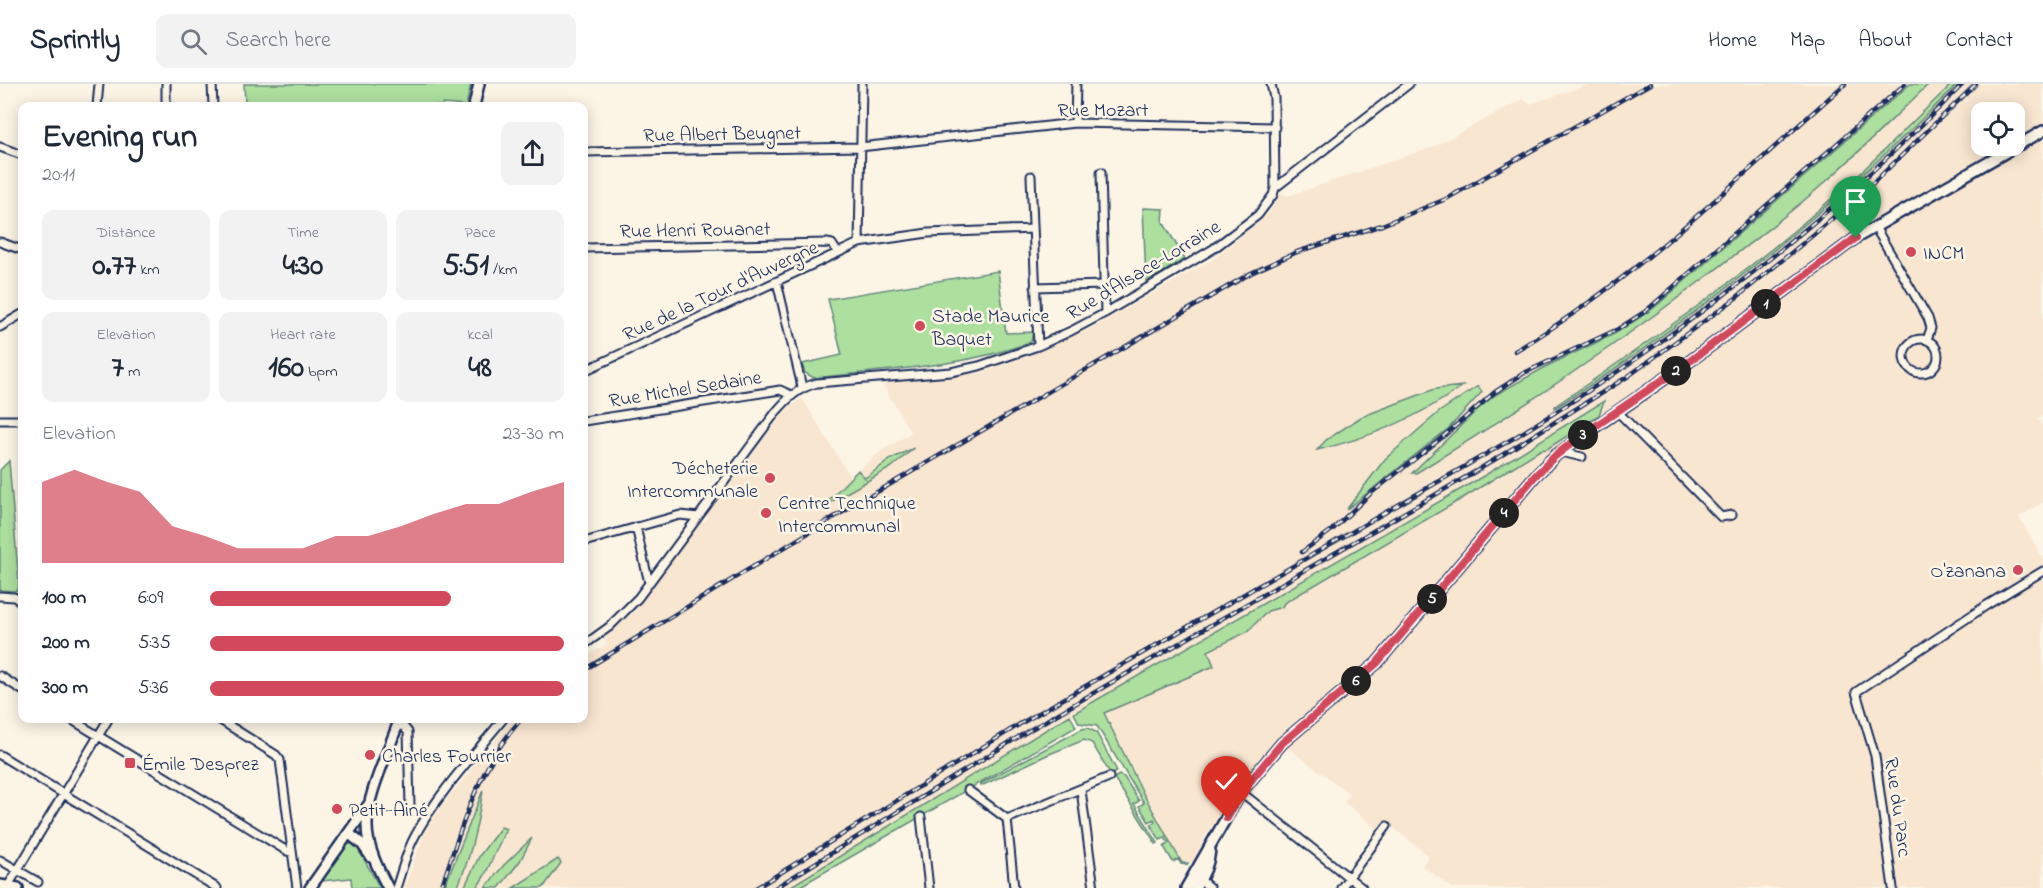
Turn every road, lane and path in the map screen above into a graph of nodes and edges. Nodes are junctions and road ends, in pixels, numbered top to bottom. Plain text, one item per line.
1 (99, 84) edge
2 (166, 84) edge
3 (212, 84) edge
4 (479, 84) edge
5 (862, 84) edge
6 (1076, 84) edge
7 (1271, 84) edge
8 (1408, 84) edge
9 (97, 102) edge
10 (166, 102) edge
11 (213, 102) edge
12 (475, 102) edge
13 (1075, 123) junction
14 (1275, 127) junction
15 (2043, 131) edge
16 (0, 147) edge
17 (860, 147) junction
18 (588, 152) edge
19 (18, 154) edge
20 (1101, 172) dead end
21 (1031, 176) dead end
22 (1275, 188) junction
23 (1875, 227) junction
24 (1033, 229) junction
25 (0, 242) edge
26 (859, 243) junction
27 (588, 248) edge
28 (18, 249) edge
29 (838, 253) junction
30 (777, 282) junction
31 (1104, 285) junction
32 (1035, 287) junction
33 (1105, 313) junction
34 (18, 316) edge
35 (0, 327) edge
36 (1927, 340) junction
37 (1038, 346) junction
38 (588, 369) edge
39 (802, 387) junction
40 (791, 395) junction
41 (1617, 411) junction
42 (0, 420) edge
43 (18, 420) edge
44 (588, 420) edge
45 (1561, 452) junction
46 (1582, 457) dead end
47 (1732, 515) dead end
48 (699, 517) junction
49 (636, 527) junction
50 (588, 541) edge
51 (2043, 570) edge
52 (649, 583) junction
53 (0, 596) edge
54 (18, 600) edge
55 (588, 642) edge
56 (0, 676) edge
57 (18, 687) edge
58 (77, 723) edge
59 (106, 723) edge
60 (225, 723) edge
61 (399, 723) edge
62 (402, 723) edge
63 (500, 723) edge
64 (98, 737) junction
65 (0, 755) edge
66 (1109, 777) dead end
67 (968, 790) dead end
68 (1081, 790) junction
69 (1241, 792) junction
70 (64, 794) junction
71 (369, 804) junction
72 (410, 806) dead end
73 (921, 817) dead end
74 (1007, 819) junction
75 (356, 822) junction
76 (1387, 826) dead end
77 (367, 829) junction
78 (349, 836) junction
79 (1210, 847) junction
80 (292, 852) junction
81 (0, 860) edge
82 (375, 861) junction
83 (18, 870) junction
84 (1193, 873) junction
85 (1349, 878) junction
86 (38, 882) dead end
87 (1198, 884) edge
88 (9, 886) edge
89 (218, 888) edge
90 (297, 888) edge
91 (310, 888) edge
92 (388, 888) edge
93 (396, 888) edge
94 (929, 888) edge
95 (1014, 888) edge
96 (1094, 888) edge
97 (1186, 888) edge
98 (1210, 888) edge
99 (1341, 888) edge
100 (1362, 888) edge
101 (1893, 888) edge

1 - 9 street
2 - 10 street
3 - 11 street
4 - 12 street
5 - 17 street
6 - 13 street
7 - 14 street
8 - 22 street
13 - 14 street, Rue Mozart
13 - 17 street, Rue Mozart
14 - 22 street
15 - 23 street
16 - 19 street
17 - 18 street, Rue Albert Beugnet
17 - 26 street
20 - 31 street
21 - 24 street
22 - 33 street, Rue d'Alsace-Lorraine
23 - 36 street
23 - 41 street
24 - 26 street, Rue de la Tour d'Auvergne
24 - 32 street
25 - 28 street
26 - 29 street, Rue de la Tour d'Auvergne
27 - 29 street, Rue Henri Rouanet
29 - 30 street, Rue de la Tour d'Auvergne
30 - 38 street, Rue de la Tour d'Auvergne
30 - 39 street
31 - 32 street
31 - 33 street
32 - 37 street
33 - 37 street, Rue d'Alsace-Lorraine
34 - 35 street
36 - 36 street
37 - 39 street, Rue d'Alsace-Lorraine
39 - 40 street
40 - 44 street, Rue Michel Sedaine
40 - 48 street
41 - 45 street
41 - 47 street
42 - 43 street
45 - 46 street
45 - 69 street
48 - 49 street
48 - 52 street
49 - 50 street
49 - 52 street
51 - 101 street, Rue du Parc
52 - 55 street
53 - 54 street
56 - 57 street
58 - 64 street
59 - 64 street
60 - 80 street
61 - 71 street
62 - 72 street
63 - 93 street
64 - 70 street
64 - 80 street
65 - 70 street
66 - 68 street
67 - 74 street
68 - 74 street
68 - 96 street
69 - 79 street
69 - 85 street
70 - 83 street
70 - 89 street
71 - 75 street
71 - 77 street
73 - 94 street
74 - 95 street
75 - 77 street
75 - 78 street
76 - 85 street
77 - 78 street
77 - 82 street
78 - 82 street
78 - 91 street
79 - 84 street
79 - 87 street
80 - 90 street
81 - 83 street
82 - 92 street
83 - 86 street
83 - 88 street
84 - 87 street
84 - 97 street
85 - 99 street
85 - 100 street
87 - 98 street

